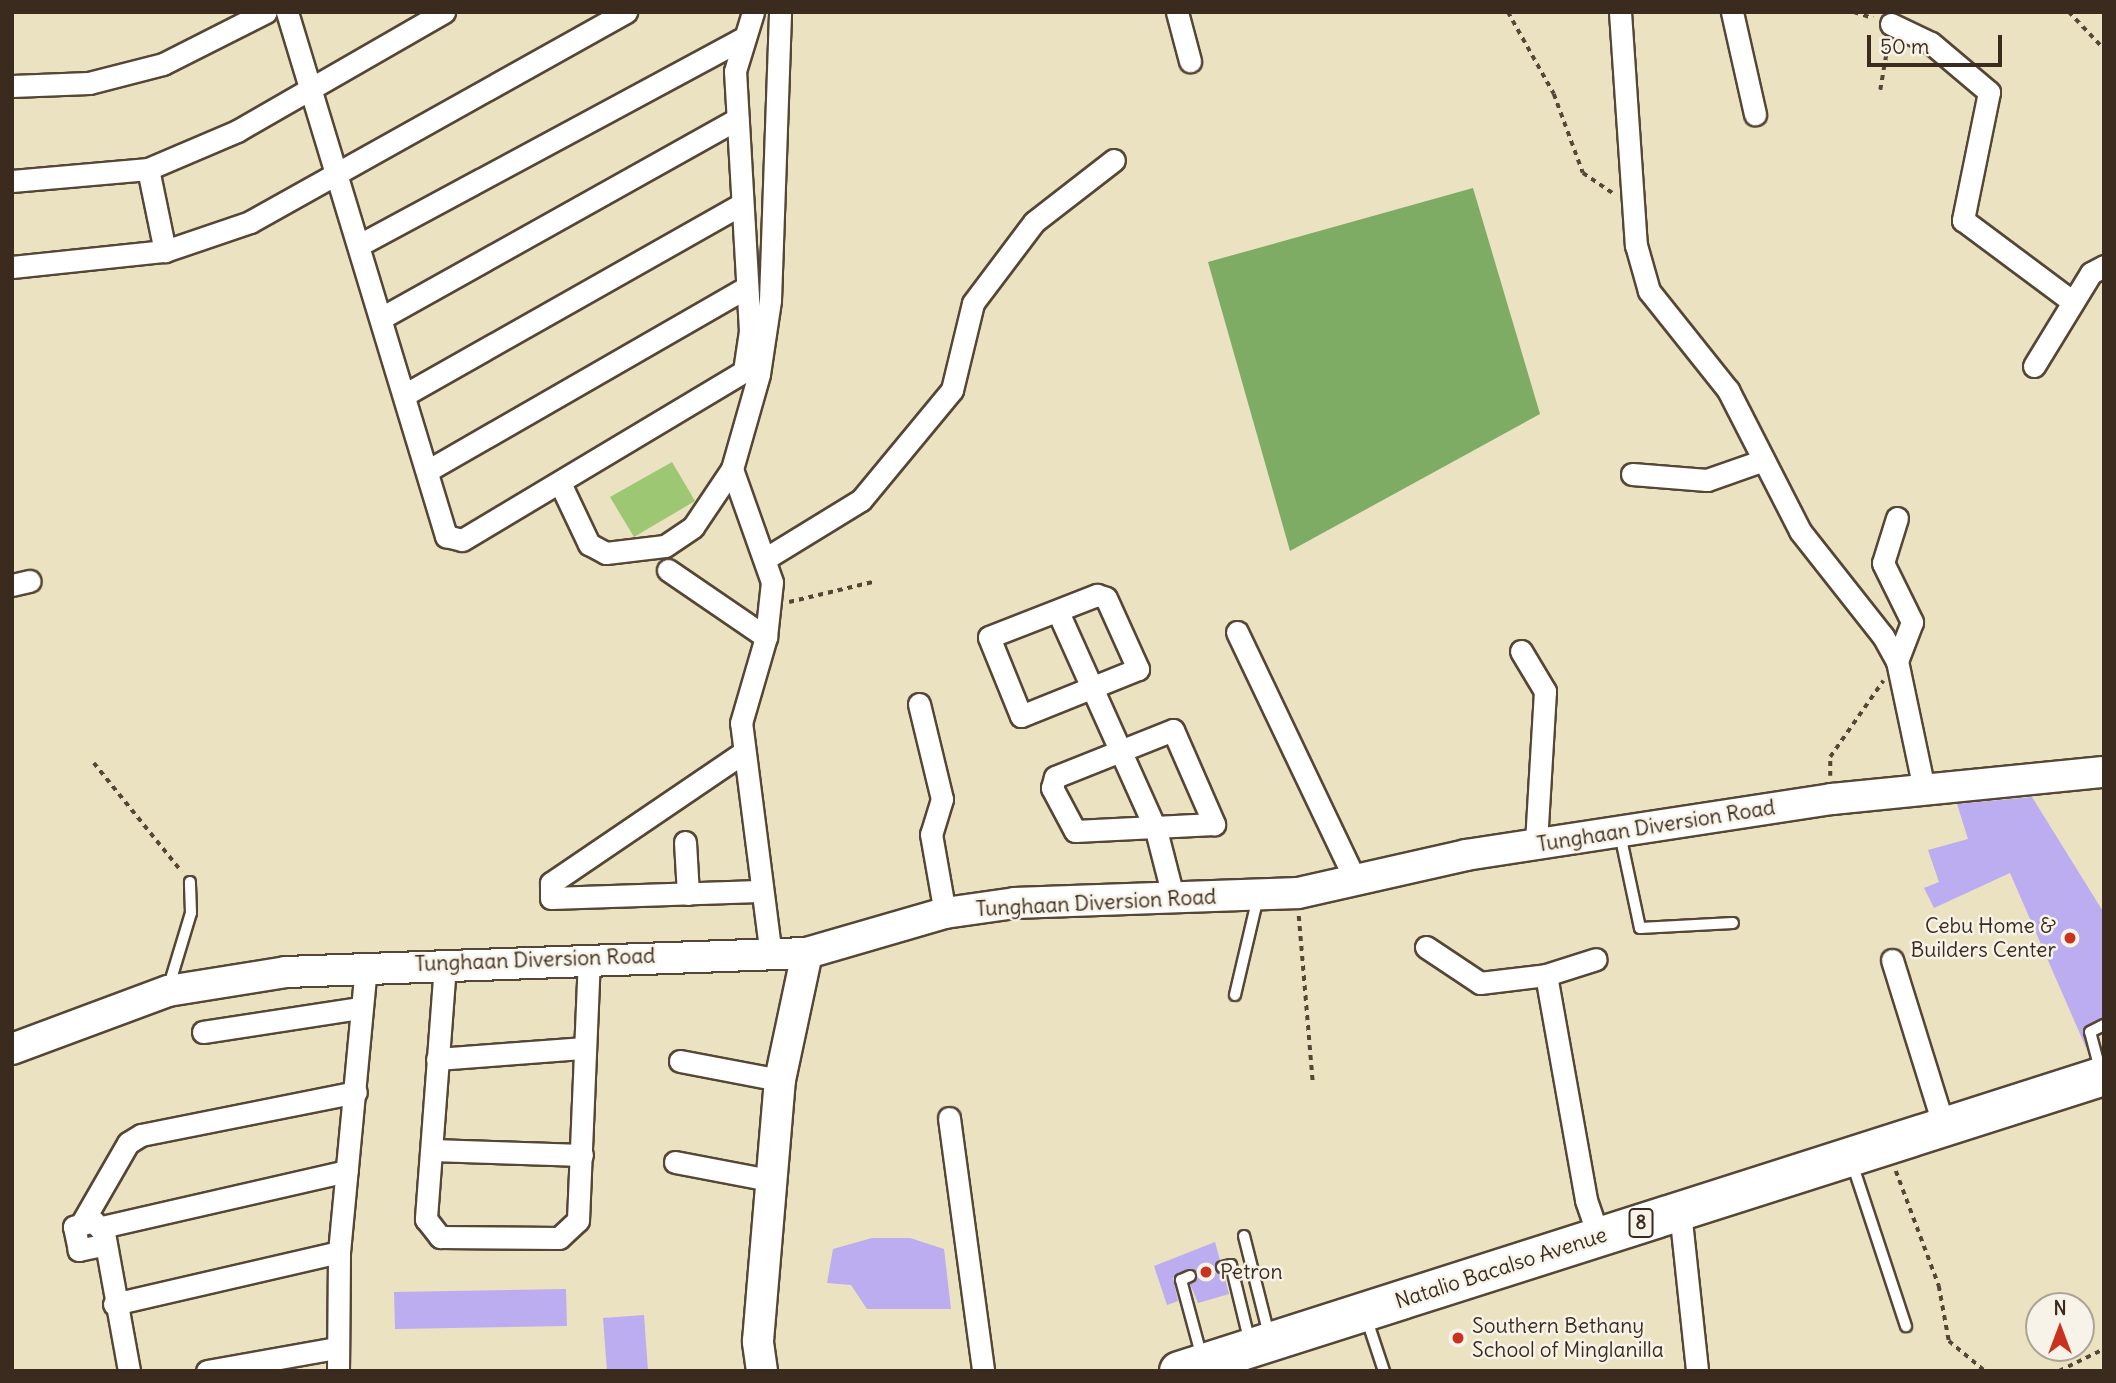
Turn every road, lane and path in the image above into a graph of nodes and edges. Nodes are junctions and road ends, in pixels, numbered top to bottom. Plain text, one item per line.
1 (266, 12) edge
2 (287, 12) edge
3 (444, 12) edge
4 (626, 12) edge
5 (752, 12) edge
6 (780, 12) edge
7 (1177, 12) edge
8 (1508, 12) edge
9 (1620, 12) edge
10 (1732, 12) edge
11 (2069, 12) edge
12 (1891, 24) joint
13 (745, 37) junction
14 (2104, 50) edge
15 (1190, 61) dead end
16 (12, 86) edge
17 (313, 89) junction
18 (1880, 90) dead end
19 (1755, 114) dead end
20 (738, 119) junction
21 (1114, 160) dead end
22 (148, 169) junction
23 (340, 170) junction
24 (12, 181) edge
25 (740, 205) junction
26 (1633, 205) junction
27 (361, 244) junction
28 (165, 251) junction
29 (2104, 266) edge
30 (12, 267) edge
31 (747, 287) junction
32 (2073, 302) junction
33 (383, 317) junction
34 (2035, 366) dead end
35 (406, 394) junction
36 (1764, 460) junction
37 (732, 468) junction
38 (426, 471) junction
39 (1632, 474) dead end
40 (560, 483) junction
41 (1897, 518) dead end
42 (768, 557) junction
43 (668, 570) dead end
44 (873, 582) dead end
45 (770, 606) junction
46 (1058, 612) junction
47 (1237, 632) dead end
48 (766, 637) junction
49 (1521, 651) dead end
50 (1897, 662) junction
51 (1092, 692) junction
52 (919, 704) dead end
53 (1120, 746) junction
54 (741, 754) junction
55 (94, 762) dead end
56 (2104, 772) edge
57 (1924, 789) junction
58 (1832, 799) junction
59 (1156, 830) junction
60 (1620, 832) junction
61 (685, 842) dead end
62 (1536, 844) junction
63 (1355, 879) junction
64 (190, 882) joint
65 (760, 891) junction
66 (1298, 892) junction
67 (688, 894) junction
68 (1258, 895) junction
69 (1173, 896) junction
70 (945, 913) junction
71 (1733, 923) dead end
72 (1426, 947) dead end
73 (807, 953) junction
74 (771, 956) junction
75 (589, 957) junction
76 (1596, 959) dead end
77 (1892, 960) dead end
78 (366, 964) junction
79 (445, 965) junction
80 (1546, 975) junction
81 (168, 991) junction
82 (1235, 995) dead end
83 (360, 1008) junction
84 (2104, 1026) edge
85 (203, 1032) dead end
86 (585, 1048) junction
87 (12, 1049) edge
88 (438, 1059) junction
89 (680, 1061) dead end
90 (2103, 1076) edge
91 (780, 1080) junction
92 (1313, 1084) dead end
93 (356, 1092) junction
94 (949, 1118) dead end
95 (1944, 1127) junction
96 (1886, 1146) junction
97 (432, 1150) junction
98 (582, 1154) junction
99 (1850, 1157) junction
100 (675, 1162) dead end
101 (347, 1171) junction
102 (769, 1180) junction
103 (1680, 1211) junction
104 (95, 1231) junction
105 (1244, 1236) dead end
106 (1599, 1237) junction
107 (339, 1252) junction
108 (1222, 1267) dead end
109 (1190, 1276) dead end
110 (114, 1304) junction
111 (1363, 1311) junction
112 (1906, 1326) dead end
113 (336, 1348) junction
114 (2104, 1349) edge
115 (1252, 1351) edge
116 (1191, 1366) edge
117 (129, 1371) edge
118 (207, 1371) edge
119 (338, 1371) edge
120 (762, 1371) edge
121 (983, 1371) edge
122 (1384, 1371) edge
123 (1697, 1371) edge
124 (1985, 1371) edge
125 (2059, 1371) edge

1 - 16 street
2 - 17 street
3 - 17 street
4 - 23 street
5 - 13 street
6 - 37 street
7 - 15 street
8 - 26 path
9 - 26 street
10 - 19 street
11 - 14 path
12 - 18 path
12 - 32 street
13 - 20 street
13 - 27 street
17 - 22 street
17 - 23 street
20 - 25 street
20 - 33 street
21 - 42 street
22 - 24 street
22 - 28 street
23 - 27 street
23 - 28 street
25 - 31 street
25 - 35 street
26 - 36 street
27 - 33 street
28 - 30 street
29 - 32 street
31 - 38 street
31 - 40 street
32 - 34 street
33 - 35 street
35 - 38 street
36 - 39 street
36 - 50 street
37 - 40 street
37 - 42 street
38 - 40 street
41 - 50 street
42 - 45 street
43 - 48 street
44 - 45 path
45 - 48 street
46 - 51 street
46 - 51 street
46 - 51 street
47 - 63 street
48 - 54 street
49 - 62 street
50 - 57 street
50 - 58 path
51 - 53 street
52 - 70 street
53 - 59 street
53 - 59 street
53 - 59 street
54 - 65 street
54 - 67 street
55 - 64 path
56 - 57 street, Tunghaan Diversion Road
57 - 58 street, Tunghaan Diversion Road
58 - 60 street, Tunghaan Diversion Road
59 - 69 street
60 - 62 street, Tunghaan Diversion Road
60 - 71 lane
61 - 67 street
62 - 63 street, Tunghaan Diversion Road
63 - 66 street, Tunghaan Diversion Road
64 - 81 lane
65 - 67 street
65 - 74 street
66 - 68 street, Tunghaan Diversion Road
66 - 92 path
68 - 69 street, Tunghaan Diversion Road
68 - 82 lane
69 - 70 street, Tunghaan Diversion Road
70 - 73 street, Tunghaan Diversion Road
72 - 80 street
73 - 74 street, Tunghaan Diversion Road
73 - 91 street
74 - 75 street, Tunghaan Diversion Road
75 - 79 street, Tunghaan Diversion Road
75 - 86 street
76 - 80 street
77 - 95 street
78 - 79 street, Tunghaan Diversion Road
78 - 81 street, Tunghaan Diversion Road
78 - 83 street
79 - 88 street
80 - 106 street
81 - 87 street, Tunghaan Diversion Road
83 - 85 street
83 - 93 street
84 - 90 lane
86 - 88 street
86 - 98 street
88 - 97 street
89 - 91 street
90 - 95 highway, Natalio Bacalso Avenue / 8
91 - 102 street
93 - 101 street
93 - 104 street
94 - 121 street
95 - 96 highway, Natalio Bacalso Avenue / 8
96 - 99 highway, Natalio Bacalso Avenue / 8
96 - 124 path
97 - 98 street
97 - 98 street
99 - 103 highway, Natalio Bacalso Avenue / 8
99 - 112 lane
100 - 102 street
101 - 104 street
101 - 107 street
102 - 120 street
103 - 106 highway, Natalio Bacalso Avenue / 8
103 - 123 street
104 - 110 street
105 - 115 lane
106 - 111 highway, Natalio Bacalso Avenue / 8
107 - 110 street
107 - 113 street
108 - 115 lane
109 - 116 lane
110 - 117 street
111 - 115 highway, Natalio Bacalso Avenue / 8
111 - 122 lane
113 - 118 street
113 - 119 street
114 - 125 path
115 - 116 highway, Natalio Bacalso Avenue / 8

